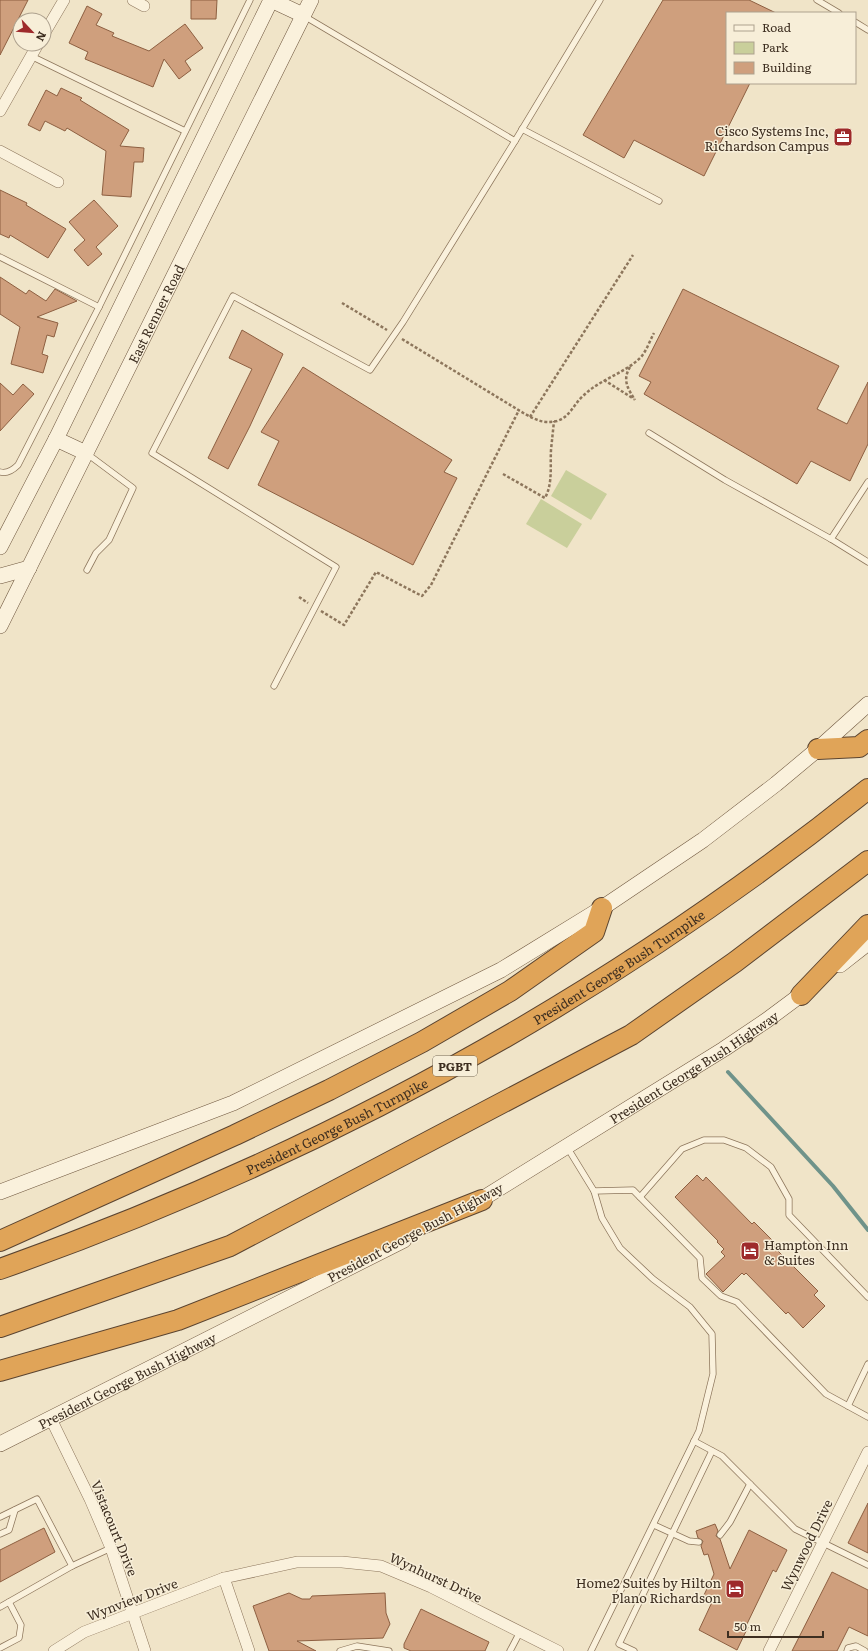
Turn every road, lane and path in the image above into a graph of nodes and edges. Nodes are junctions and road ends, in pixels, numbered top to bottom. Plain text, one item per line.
1 (64, 0) edge
2 (133, 0) edge
3 (250, 0) edge
4 (271, 0) edge
5 (311, 0) edge
6 (600, 0) edge
7 (817, 0) edge
8 (144, 6) dead end
9 (837, 12) edge
10 (303, 15) junction
11 (52, 20) edge
12 (856, 23) edge
13 (868, 30) edge
14 (34, 52) edge
15 (32, 56) junction
16 (0, 111) edge
17 (522, 129) junction
18 (185, 131) junction
19 (515, 141) junction
20 (0, 151) edge
21 (58, 182) dead end
22 (659, 201) dead end
23 (633, 255) dead end
24 (0, 257) edge
25 (342, 303) dead end
26 (99, 307) junction
27 (654, 333) dead end
28 (394, 334) junction
29 (631, 365) junction
30 (604, 380) junction
31 (519, 410) junction
32 (530, 417) junction
33 (554, 421) junction
34 (649, 433) dead end
35 (56, 439) junction
36 (86, 453) junction
37 (0, 472) edge
38 (503, 474) dead end
39 (868, 482) edge
40 (831, 539) junction
41 (0, 547) edge
42 (868, 562) edge
43 (29, 568) junction
44 (87, 570) dead end
45 (0, 576) edge
46 (299, 597) dead end
47 (316, 607) junction
48 (0, 626) edge
49 (274, 686) dead end
50 (868, 704) edge
51 (868, 740) edge
52 (818, 749) junction
53 (868, 789) edge
54 (868, 861) edge
55 (602, 908) junction
56 (868, 926) edge
57 (868, 943) edge
58 (801, 995) junction
59 (567, 1146) junction
60 (594, 1191) junction
61 (0, 1192) edge
62 (640, 1197) junction
63 (482, 1200) junction
64 (0, 1241) edge
65 (0, 1269) edge
66 (868, 1297) edge
67 (0, 1327) edge
68 (868, 1364) edge
69 (0, 1371) edge
70 (848, 1406) junction
71 (868, 1417) edge
72 (51, 1419) junction
73 (694, 1441) junction
74 (0, 1444) edge
75 (712, 1451) junction
76 (868, 1452) edge
77 (750, 1484) junction
78 (15, 1510) junction
79 (0, 1518) edge
80 (654, 1525) junction
81 (0, 1534) edge
82 (672, 1534) junction
83 (720, 1535) dead end
84 (699, 1542) dead end
85 (823, 1542) junction
86 (111, 1548) junction
87 (868, 1565) edge
88 (72, 1566) junction
89 (224, 1578) junction
90 (10, 1602) junction
91 (0, 1607) edge
92 (132, 1613) junction
93 (520, 1632) junction
94 (0, 1648) edge
95 (54, 1651) edge
96 (145, 1651) edge
97 (249, 1651) edge
98 (340, 1651) edge
99 (389, 1651) edge
100 (510, 1651) edge
101 (558, 1651) edge
102 (591, 1651) edge
103 (634, 1651) edge
104 (769, 1651) edge
105 (847, 1651) edge
106 (865, 1651) edge

1 - 11 street
2 - 8 street
3 - 18 lane
4 - 10 main road
4 - 35 main road
5 - 10 main road, East Renner Road
6 - 17 lane
7 - 9 lane
10 - 19 lane
10 - 36 main road, East Renner Road
12 - 13 lane
14 - 15 street
15 - 16 street
15 - 18 lane
17 - 19 lane
17 - 22 lane
18 - 26 lane
19 - 28 lane
20 - 21 street
23 - 32 path
24 - 26 lane
25 - 28 path
26 - 37 lane
27 - 29 path
28 - 31 path
28 - 47 lane
29 - 30 path
29 - 30 path
30 - 33 path
31 - 32 path
31 - 47 path
32 - 33 path
33 - 38 path
34 - 40 lane
35 - 36 main road
35 - 41 main road
36 - 43 main road, East Renner Road
36 - 44 lane
39 - 40 lane
40 - 42 lane
43 - 45 main road
43 - 48 main road, East Renner Road
46 - 47 path
47 - 49 lane
50 - 52 main road
51 - 52 highway
52 - 55 main road
53 - 65 highway, President George Bush Turnpike / PGBT
54 - 67 highway
55 - 61 main road
55 - 64 highway
56 - 58 highway
57 - 58 main road, President George Bush Highway
58 - 59 main road, President George Bush Highway
59 - 60 lane
59 - 63 main road, President George Bush Highway
60 - 62 lane
60 - 73 lane
62 - 66 lane
62 - 70 lane
63 - 69 highway
63 - 72 main road, President George Bush Highway
68 - 70 lane
70 - 71 lane
72 - 74 main road, President George Bush Highway
72 - 86 street, Vistacourt Drive
73 - 75 lane
73 - 80 lane
75 - 77 lane
75 - 82 lane
76 - 85 street, Wynwood Drive
77 - 83 lane
77 - 85 lane
78 - 79 lane
78 - 81 lane
78 - 88 lane
80 - 82 lane
80 - 102 lane
82 - 84 lane
82 - 103 lane
85 - 87 lane
85 - 104 street, Wynwood Drive
86 - 88 lane
86 - 92 street, Vistacourt Drive
88 - 90 lane
89 - 92 street, Wynview Drive
89 - 93 street, Wynhurst Drive
89 - 97 street
90 - 91 lane
90 - 94 lane
92 - 95 street, Wynview Drive
92 - 96 street, Vistacourt Drive
93 - 100 lane
93 - 101 street, Wynhurst Drive
98 - 99 lane
105 - 106 lane

